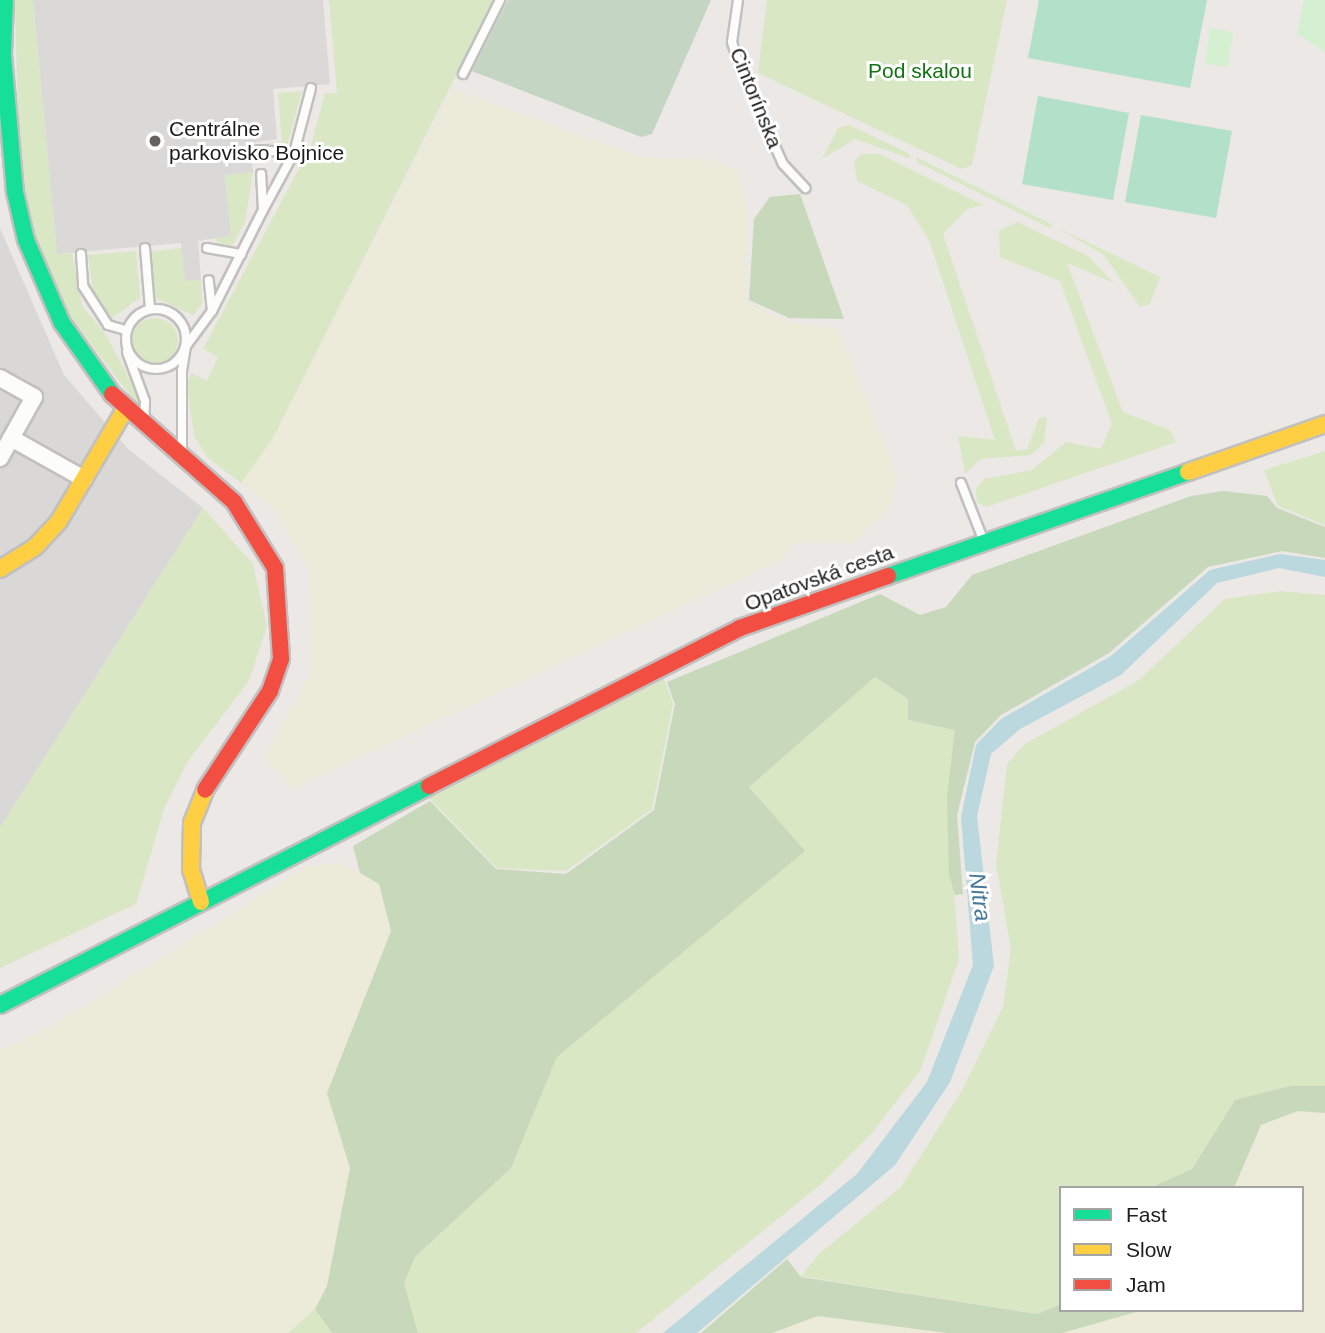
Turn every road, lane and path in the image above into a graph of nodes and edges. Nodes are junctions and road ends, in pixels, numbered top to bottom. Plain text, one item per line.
1 (5, 0) edge
2 (500, 0) edge
3 (738, 0) edge
4 (1, 59) edge
5 (463, 74) dead end
6 (311, 88) dead end
7 (4, 146) edge
8 (259, 150) dead end
9 (294, 153) junction
10 (261, 174) dead end
11 (805, 188) dead end
12 (263, 210) junction
13 (145, 248) dead end
14 (206, 248) dead end
15 (81, 254) dead end
16 (241, 254) junction
17 (209, 280) dead end
18 (150, 309) junction
19 (212, 311) junction
20 (126, 330) junction
21 (186, 346) junction
22 (127, 349) junction
23 (0, 378) edge
24 (124, 411) junction
25 (1325, 424) edge
26 (142, 429) junction
27 (12, 438) junction
28 (0, 458) edge
29 (179, 460) junction
30 (84, 478) junction
31 (961, 484) dead end
32 (984, 541) junction
33 (0, 569) edge
34 (201, 902) junction
35 (0, 1005) edge

1 - 4 street
2 - 5 lane
3 - 11 lane, Cintorínska
4 - 7 street
6 - 9 lane
7 - 24 street
8 - 9 lane
9 - 12 lane
10 - 12 lane
12 - 16 lane
13 - 18 lane
14 - 16 lane
15 - 20 lane
16 - 19 lane
17 - 19 lane
18 - 20 lane
18 - 21 lane
19 - 21 lane
20 - 22 lane
21 - 22 lane
21 - 29 lane
22 - 26 lane
23 - 27 street
24 - 26 street
24 - 30 street
25 - 32 street, Opatovská cesta
26 - 29 street
27 - 28 street
27 - 30 street
29 - 34 street
30 - 33 street
31 - 32 lane
32 - 34 street, Opatovská cesta
34 - 35 street, Opatovská cesta

